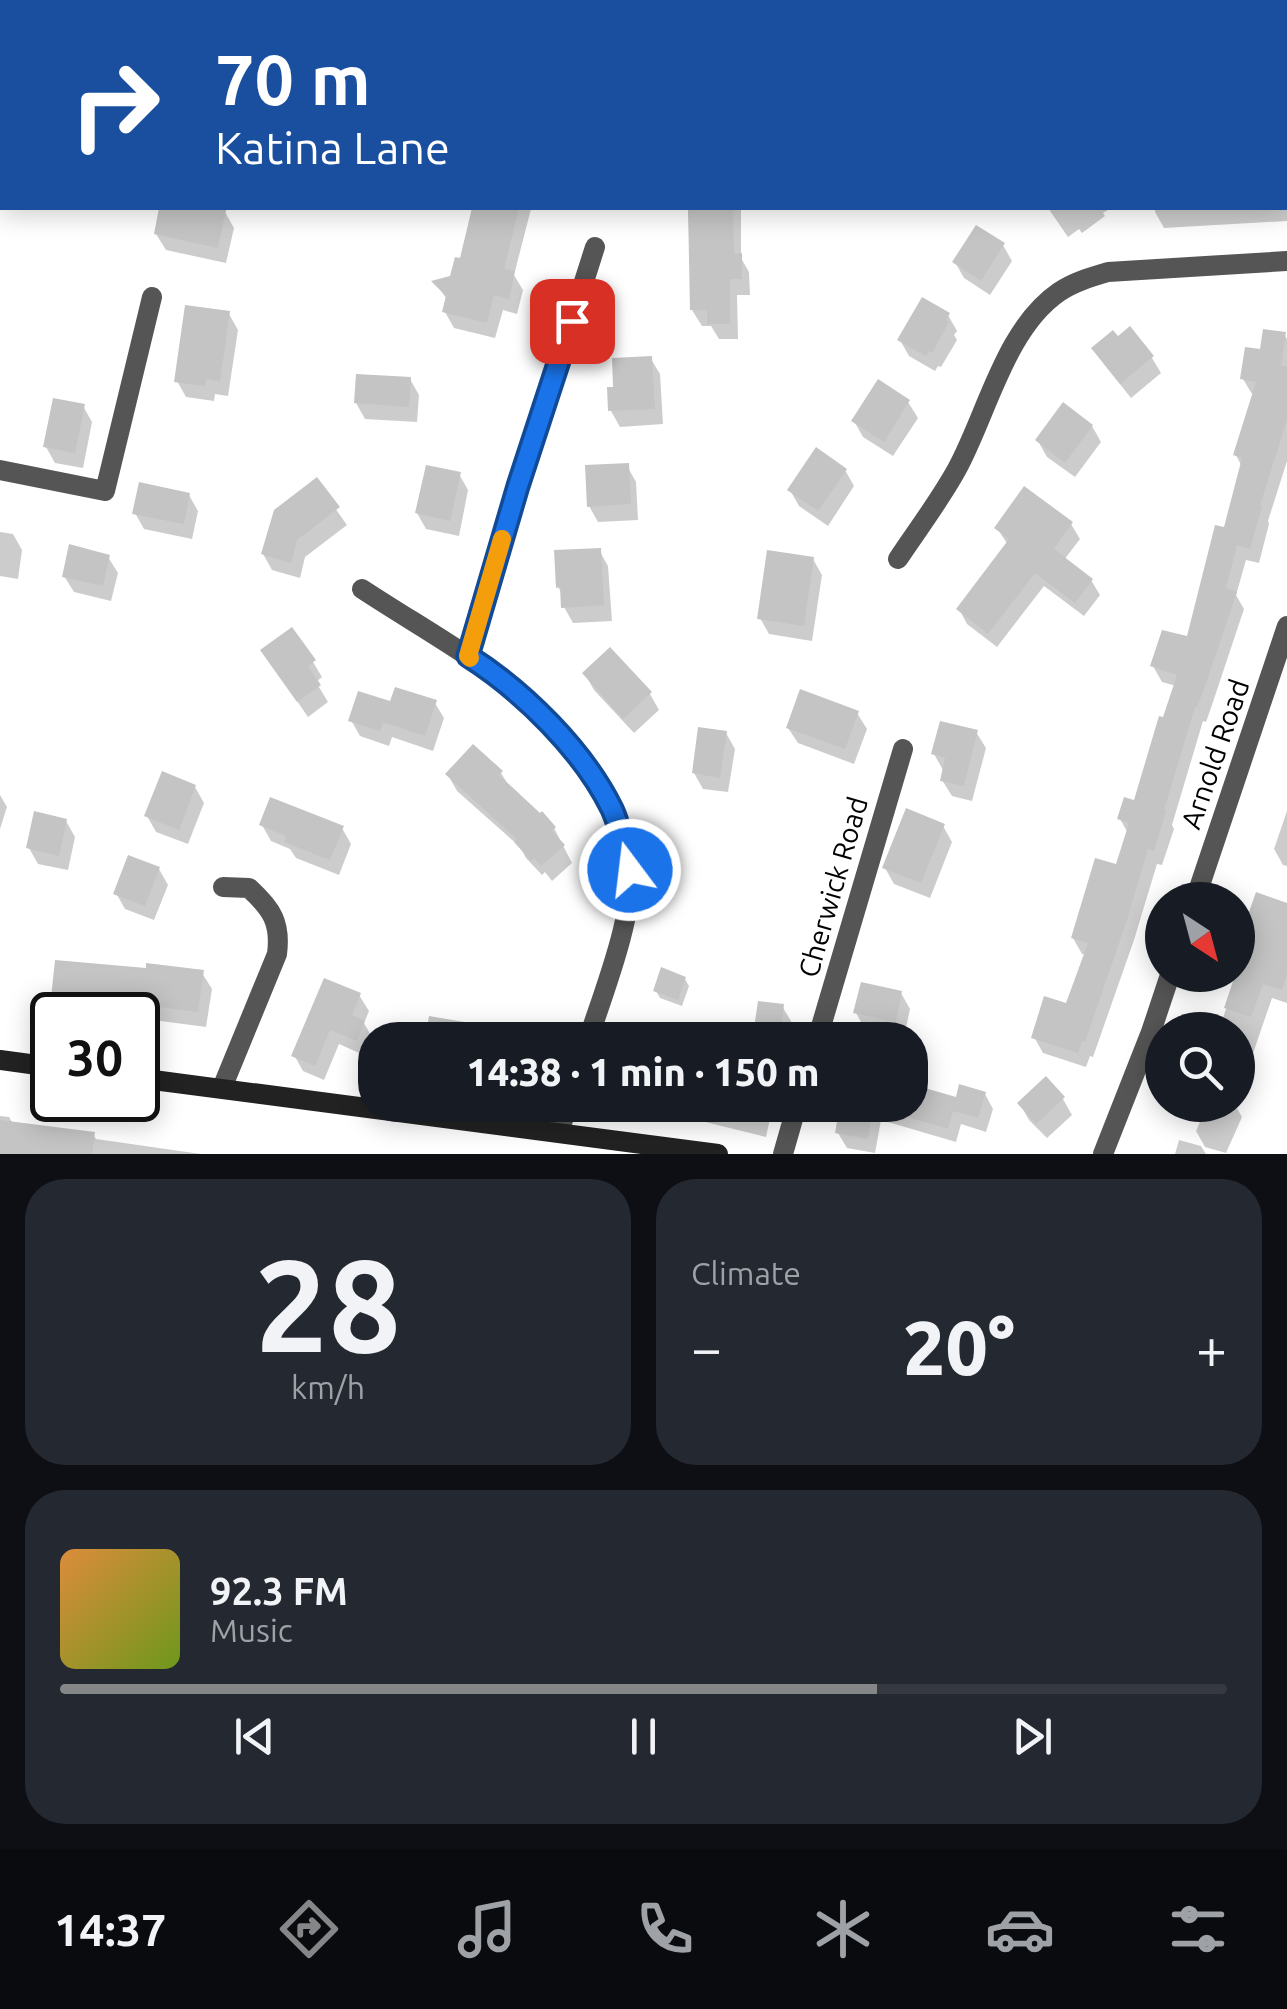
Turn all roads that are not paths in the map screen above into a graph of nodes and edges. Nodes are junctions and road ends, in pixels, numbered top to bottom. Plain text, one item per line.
1 (595, 247) dead end
2 (1287, 261) edge
3 (152, 297) dead end
4 (0, 470) edge
5 (898, 559) dead end
6 (362, 589) dead end
7 (1287, 626) edge
8 (468, 656) junction
9 (902, 749) dead end
10 (1201, 882) edge
11 (223, 887) dead end
12 (1164, 992) edge
13 (594, 1022) edge
14 (822, 1022) edge
15 (0, 1060) edge
16 (30, 1064) edge
17 (160, 1081) edge
18 (222, 1088) junction
19 (562, 1122) edge
20 (793, 1122) edge
21 (559, 1132) junction
22 (718, 1154) edge
23 (783, 1154) edge
24 (1102, 1154) edge

1 - 8 street
2 - 5 street
3 - 4 street
6 - 8 street
7 - 10 street, Arnold Road
8 - 13 street
9 - 14 street, Cherwick Road
11 - 18 street
12 - 24 street
15 - 16 main road
17 - 18 main road
18 - 21 main road
19 - 21 street
20 - 23 street
21 - 22 main road

